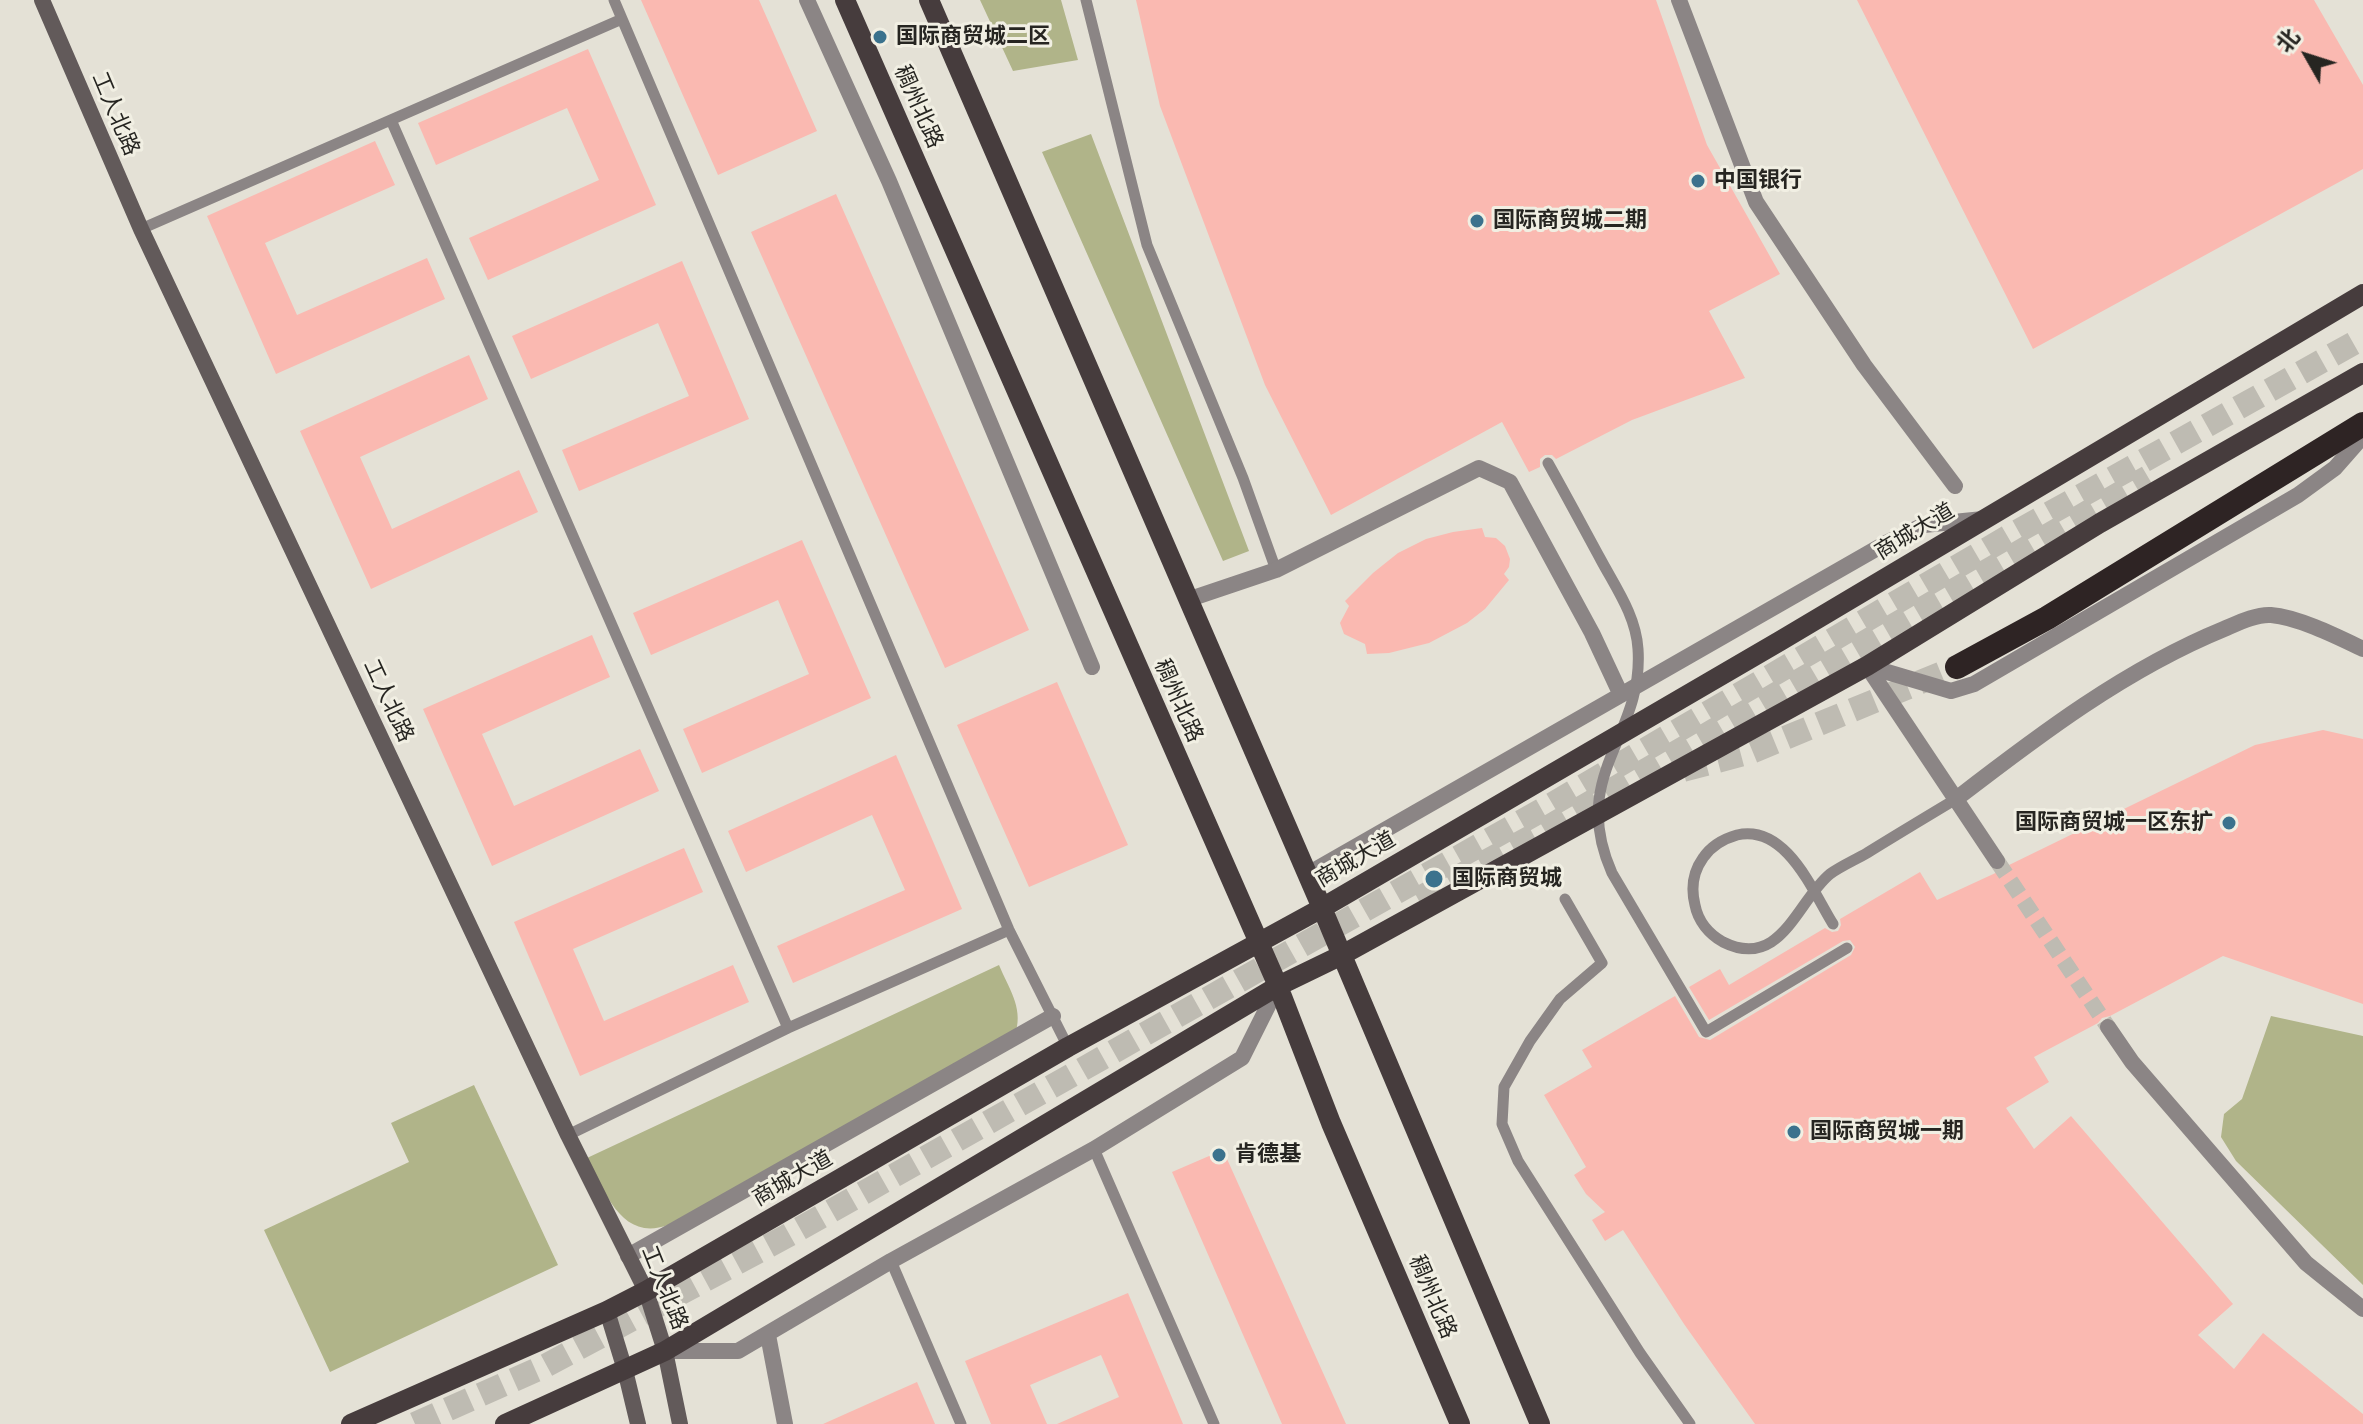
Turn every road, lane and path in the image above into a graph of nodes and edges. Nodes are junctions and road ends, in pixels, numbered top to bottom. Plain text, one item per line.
1 (42, 0) edge
2 (614, 0) edge
3 (807, 0) edge
4 (845, 0) edge
5 (929, 0) edge
6 (1086, 0) edge
7 (1679, 0) edge
8 (622, 19) junction
9 (391, 120) junction
10 (141, 229) junction
11 (2363, 294) edge
12 (2363, 373) edge
13 (2363, 424) edge
14 (2363, 436) edge
15 (1548, 463) dead end
16 (1955, 486) dead end
17 (1985, 519) junction
18 (1276, 570) junction
19 (1187, 600) junction
20 (2363, 649) edge
21 (1867, 666) junction
22 (1092, 667) dead end
23 (1957, 667) tunnel mouth
24 (1621, 695) junction
25 (1956, 799) junction
26 (1997, 861) tunnel mouth
27 (1308, 874) junction
28 (1565, 899) dead end
29 (1322, 908) junction
30 (1833, 924) dead end
31 (1009, 930) junction
32 (1258, 941) junction
33 (1847, 948) dead end
34 (1342, 955) junction
35 (1278, 986) junction
36 (1053, 1016) junction
37 (2108, 1027) tunnel mouth
38 (788, 1028) junction
39 (1068, 1047) junction
40 (568, 1135) junction
41 (1094, 1149) junction
42 (628, 1256) junction
43 (891, 1261) junction
44 (646, 1291) junction
45 (2363, 1309) edge
46 (607, 1311) junction
47 (768, 1335) junction
48 (665, 1351) junction
49 (625, 1370) junction
50 (351, 1424) edge
51 (505, 1424) edge
52 (638, 1424) edge
53 (680, 1424) edge
54 (785, 1424) edge
55 (961, 1424) edge
56 (1214, 1424) edge
57 (1460, 1424) edge
58 (1540, 1424) edge
59 (1690, 1424) edge

1 - 10 street, 工人北路
2 - 8 lane
3 - 22 street
4 - 32 main road, 稠州北路
5 - 19 main road
6 - 18 lane
7 - 16 street
8 - 9 lane
8 - 31 lane
9 - 10 lane
9 - 38 lane
10 - 40 street, 工人北路
11 - 17 main road, 商城大道
12 - 21 main road
13 - 23 highway
14 - 21 street
15 - 33 lane
17 - 24 street
17 - 29 main road, 商城大道
18 - 19 street
18 - 24 street
19 - 27 main road
20 - 25 street
21 - 25 street
21 - 34 main road
24 - 27 street
25 - 26 street
25 - 30 lane
27 - 29 main road
28 - 59 lane
29 - 32 main road, 商城大道
29 - 34 main road
31 - 36 lane
31 - 38 lane
32 - 35 main road, 稠州北路
32 - 39 main road, 商城大道
34 - 35 main road
34 - 58 main road
35 - 41 street
35 - 48 main road
35 - 57 main road, 稠州北路
36 - 39 lane
36 - 42 street
37 - 45 street
38 - 40 lane
39 - 44 main road, 商城大道
40 - 42 street, 工人北路
41 - 43 street
41 - 56 lane
42 - 44 street, 工人北路
43 - 47 street
43 - 55 lane
44 - 46 main road, 商城大道
44 - 48 street, 工人北路
46 - 49 street
46 - 50 main road, 商城大道
47 - 48 street
47 - 54 street
48 - 49 main road
48 - 53 street, 工人北路
49 - 51 main road
49 - 52 street

